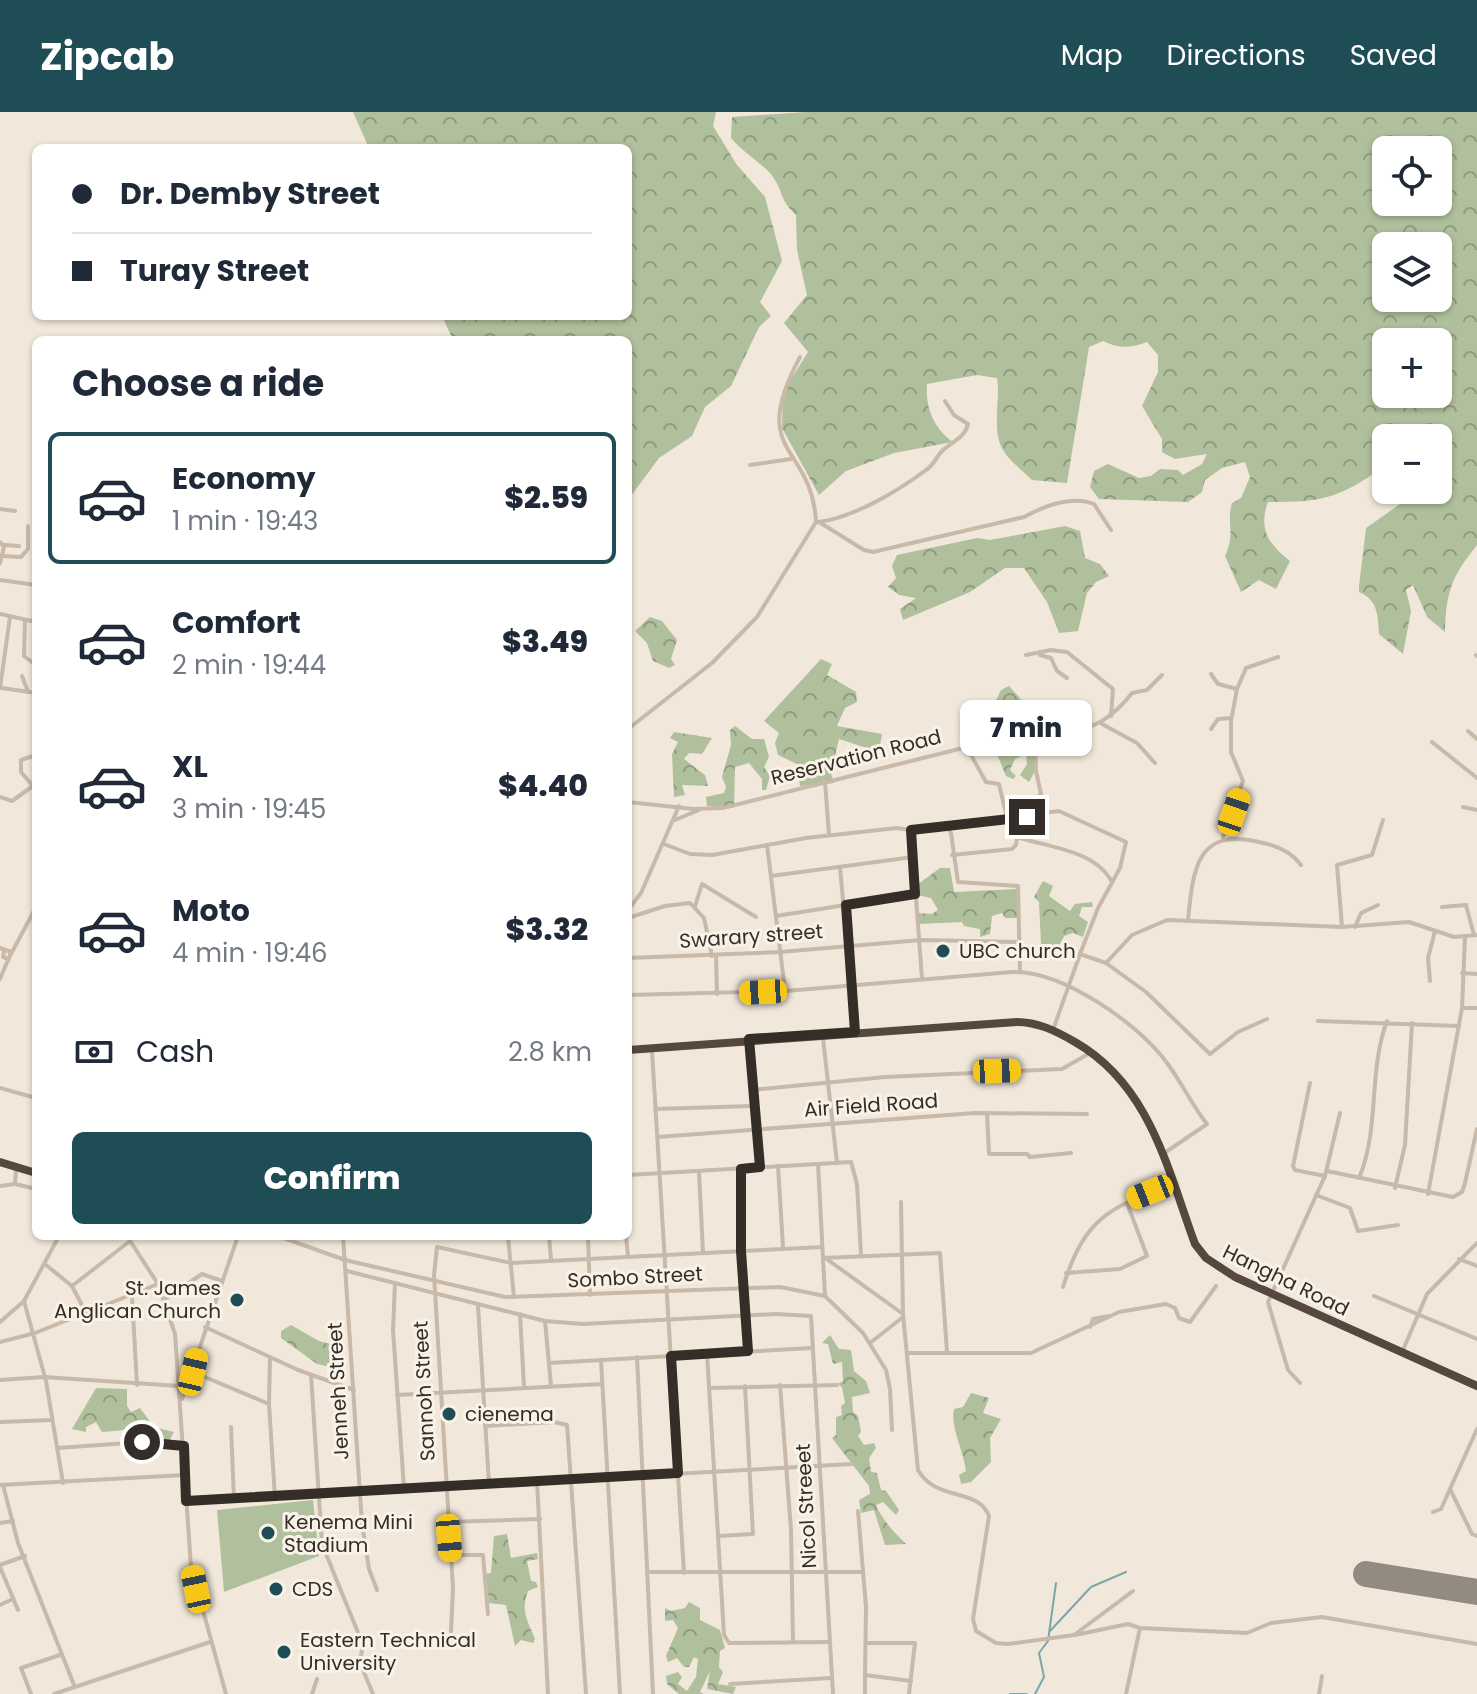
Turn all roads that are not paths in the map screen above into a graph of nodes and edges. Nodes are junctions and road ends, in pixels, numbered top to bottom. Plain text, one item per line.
1 (800, 357) dead end
2 (945, 401) dead end
3 (791, 459) junction
4 (750, 465) dead end
5 (0, 509) edge
6 (15, 511) dead end
7 (817, 522) junction
8 (28, 526) dead end
9 (1111, 530) dead end
10 (2, 544) edge
11 (19, 546) dead end
12 (2, 556) junction
13 (0, 563) edge
14 (0, 580) edge
15 (32, 584) edge
16 (0, 614) edge
17 (10, 617) junction
18 (25, 620) junction
19 (32, 621) edge
20 (1038, 654) junction
21 (1026, 655) dead end
22 (1278, 657) dead end
23 (32, 662) edge
24 (1211, 674) dead end
25 (1162, 675) dead end
26 (22, 676) dead end
27 (1067, 678) dead end
28 (24, 684) junction
29 (1, 688) edge
30 (1237, 689) junction
31 (21, 691) junction
32 (28, 692) junction
33 (32, 692) edge
34 (1111, 716) junction
35 (1231, 718) junction
36 (1102, 724) junction
37 (632, 726) edge
38 (1211, 729) dead end
39 (1468, 731) dead end
40 (1035, 737) junction
41 (1477, 739) edge
42 (1432, 742) dead end
43 (966, 746) junction
44 (32, 756) edge
45 (1155, 763) dead end
46 (1477, 778) edge
47 (825, 782) junction
48 (32, 785) edge
49 (32, 787) edge
50 (0, 797) edge
51 (632, 802) edge
52 (679, 806) junction
53 (1463, 807) dead end
54 (700, 809) junction
55 (1477, 810) edge
56 (1031, 817) junction
57 (1009, 818) junction
58 (675, 820) junction
59 (1383, 820) dead end
60 (945, 824) junction
61 (911, 830) junction
62 (829, 835) junction
63 (1017, 837) junction
64 (1223, 837) junction
65 (664, 844) junction
66 (767, 845) junction
67 (952, 855) junction
68 (913, 857) junction
69 (1301, 865) dead end
70 (840, 867) junction
71 (771, 876) junction
72 (1112, 882) junction
73 (915, 894) junction
74 (632, 905) edge
75 (846, 905) junction
76 (1378, 905) dead end
77 (694, 906) junction
78 (1442, 907) dead end
79 (32, 915) edge
80 (776, 916) junction
81 (632, 917) edge
82 (756, 917) dead end
83 (1188, 920) junction
84 (1342, 927) junction
85 (1355, 927) junction
86 (1435, 931) junction
87 (1475, 935) edge
88 (1465, 937) junction
89 (921, 940) junction
90 (1020, 942) junction
91 (848, 946) junction
92 (2, 949) edge
93 (780, 952) junction
94 (11, 954) junction
95 (1080, 954) junction
96 (714, 956) junction
97 (632, 958) edge
98 (8, 960) junction
99 (1106, 963) junction
100 (1020, 972) junction
101 (1462, 973) junction
102 (1477, 974) edge
103 (0, 979) edge
104 (922, 979) junction
105 (1430, 981) dead end
106 (850, 985) junction
107 (1069, 988) junction
108 (786, 991) junction
109 (717, 994) junction
110 (632, 995) edge
111 (1462, 1008) junction
112 (1477, 1008) edge
113 (1267, 1019) dead end
114 (1318, 1021) dead end
115 (1387, 1021) junction
116 (1412, 1023) junction
117 (1459, 1026) junction
118 (1053, 1030) junction
119 (855, 1032) junction
120 (823, 1036) junction
121 (749, 1039) junction
122 (651, 1048) junction
123 (632, 1050) edge
124 (1091, 1052) junction
125 (829, 1083) junction
126 (1310, 1083) dead end
127 (0, 1088) edge
128 (752, 1090) junction
129 (32, 1097) edge
130 (754, 1105) junction
131 (655, 1109) junction
132 (987, 1113) junction
133 (1340, 1113) dead end
134 (1087, 1114) dead end
135 (834, 1123) junction
136 (756, 1129) junction
137 (1477, 1129) edge
138 (658, 1137) junction
139 (1071, 1153) dead end
140 (1163, 1154) junction
141 (0, 1162) edge
142 (837, 1163) junction
143 (818, 1164) junction
144 (778, 1166) junction
145 (760, 1167) junction
146 (16, 1168) junction
147 (741, 1169) junction
148 (32, 1172) edge
149 (699, 1172) junction
150 (660, 1174) junction
151 (1326, 1174) junction
152 (632, 1175) edge
153 (1359, 1178) junction
154 (1173, 1183) junction
155 (15, 1184) junction
156 (0, 1186) edge
157 (32, 1188) edge
158 (1395, 1188) junction
159 (1428, 1194) junction
160 (1316, 1195) junction
161 (901, 1202) dead end
162 (1127, 1202) junction
163 (1398, 1225) dead end
164 (57, 1240) edge
165 (127, 1240) edge
166 (130, 1240) edge
167 (237, 1240) edge
168 (294, 1240) edge
169 (343, 1240) edge
170 (508, 1240) edge
171 (549, 1240) edge
172 (588, 1240) edge
173 (626, 1240) edge
174 (1477, 1243) edge
175 (783, 1247) junction
176 (822, 1247) junction
177 (741, 1251) junction
178 (703, 1253) junction
179 (904, 1253) junction
180 (665, 1255) junction
181 (861, 1255) junction
182 (628, 1256) junction
183 (589, 1258) junction
184 (826, 1259) junction
185 (1459, 1259) junction
186 (345, 1260) junction
187 (551, 1260) junction
188 (511, 1263) junction
189 (46, 1265) junction
190 (1477, 1266) edge
191 (347, 1271) junction
192 (1066, 1273) junction
193 (222, 1281) junction
194 (435, 1282) junction
195 (395, 1283) junction
196 (158, 1284) junction
197 (72, 1286) junction
198 (1216, 1286) dead end
199 (1063, 1287) dead end
200 (743, 1288) junction
201 (668, 1290) junction
202 (435, 1292) junction
203 (1271, 1293) junction
204 (590, 1295) junction
205 (132, 1296) junction
206 (825, 1296) junction
207 (1374, 1296) dead end
208 (514, 1297) junction
209 (165, 1299) junction
210 (24, 1301) junction
211 (478, 1305) junction
212 (86, 1313) junction
213 (520, 1314) junction
214 (904, 1314) junction
215 (1416, 1314) junction
216 (747, 1317) junction
217 (669, 1319) junction
218 (545, 1321) junction
219 (0, 1322) edge
220 (205, 1326) junction
221 (35, 1333) junction
222 (1477, 1339) edge
223 (0, 1342) edge
224 (870, 1343) junction
225 (812, 1348) junction
226 (748, 1351) junction
227 (947, 1352) junction
228 (707, 1353) junction
229 (908, 1353) junction
230 (1401, 1354) junction
231 (671, 1356) junction
232 (270, 1357) junction
233 (637, 1357) junction
234 (601, 1360) junction
235 (549, 1363) junction
236 (191, 1374) junction
237 (178, 1375) junction
238 (311, 1375) junction
239 (44, 1377) junction
240 (0, 1380) edge
241 (1300, 1383) dead end
242 (602, 1384) junction
243 (137, 1385) junction
244 (780, 1385) junction
245 (816, 1385) junction
246 (837, 1385) dead end
247 (179, 1386) junction
248 (551, 1386) junction
249 (745, 1386) junction
250 (1477, 1386) edge
251 (524, 1387) junction
252 (709, 1388) junction
253 (354, 1390) junction
254 (482, 1390) junction
255 (439, 1393) junction
256 (397, 1395) junction
257 (180, 1401) junction
258 (269, 1404) junction
259 (52, 1420) junction
260 (0, 1422) edge
261 (485, 1426) junction
262 (231, 1427) dead end
263 (892, 1430) dead end
264 (1476, 1432) edge
265 (184, 1446) junction
266 (57, 1448) junction
267 (852, 1464) dead end
268 (822, 1466) junction
269 (785, 1467) junction
270 (749, 1469) junction
271 (715, 1472) junction
272 (678, 1473) junction
273 (185, 1475) junction
274 (644, 1476) junction
275 (608, 1478) junction
276 (572, 1480) junction
277 (537, 1481) junction
278 (63, 1483) junction
279 (489, 1484) junction
280 (2, 1485) edge
281 (446, 1486) junction
282 (404, 1489) junction
283 (1450, 1489) junction
284 (360, 1490) junction
285 (317, 1494) junction
286 (275, 1498) junction
287 (234, 1499) junction
288 (186, 1501) junction
289 (858, 1511) dead end
290 (1433, 1512) dead end
291 (540, 1519) junction
292 (13, 1521) junction
293 (449, 1522) junction
294 (0, 1523) edge
295 (719, 1536) junction
296 (1477, 1536) edge
297 (451, 1555) junction
298 (25, 1556) junction
299 (0, 1566) edge
300 (648, 1572) junction
301 (791, 1572) junction
302 (826, 1572) junction
303 (861, 1572) junction
304 (684, 1573) junction
305 (719, 1573) junction
306 (377, 1590) dead end
307 (1133, 1591) dead end
308 (13, 1599) junction
309 (0, 1605) edge
310 (18, 1610) dead end
311 (488, 1614) dead end
312 (1140, 1628) junction
313 (451, 1632) dead end
314 (1074, 1635) junction
315 (210, 1642) junction
316 (793, 1642) junction
317 (829, 1642) junction
318 (867, 1643) junction
319 (1477, 1644) edge
320 (60, 1655) junction
321 (865, 1675) junction
322 (1322, 1676) dead end
323 (831, 1678) junction
324 (317, 1679) dead end
325 (911, 1681) junction
326 (730, 1684) dead end
327 (74, 1685) junction
328 (620, 1693) edge
329 (31, 1694) edge
330 (54, 1694) edge
331 (226, 1694) edge
332 (312, 1694) edge
333 (373, 1694) edge
334 (548, 1694) edge
335 (586, 1694) edge
336 (653, 1694) edge
337 (833, 1694) edge
338 (865, 1694) edge
339 (909, 1694) edge
340 (1126, 1694) edge
341 (1319, 1694) edge

1 - 3 street
2 - 7 street
3 - 4 street
3 - 7 street
5 - 6 street
7 - 9 street
7 - 37 street
8 - 12 street
10 - 11 street
10 - 12 street
12 - 13 street
14 - 15 street
16 - 17 street
17 - 18 street
17 - 29 street
18 - 19 street
18 - 23 street
20 - 21 street
20 - 27 street
20 - 34 street
22 - 30 street
24 - 30 street
25 - 34 street
26 - 28 street
28 - 31 street
28 - 32 street
29 - 31 street
30 - 35 street
31 - 32 street
32 - 33 street
34 - 36 street
35 - 38 street
35 - 64 street
36 - 40 street, Reservation Road
36 - 45 street
39 - 41 street
40 - 43 street, Reservation Road
40 - 56 street
42 - 46 street
43 - 47 street, Reservation Road
43 - 57 street
44 - 48 street
47 - 54 street, Reservation Road
47 - 62 street
49 - 50 street
51 - 52 street
52 - 54 street
52 - 58 street
53 - 55 street
54 - 58 street
56 - 57 street
56 - 72 street
57 - 60 street
57 - 63 street
58 - 65 street
59 - 84 street
60 - 61 street
60 - 67 street
61 - 62 street
61 - 68 street
62 - 66 street
63 - 67 street
63 - 72 street
64 - 69 street
64 - 83 street
65 - 66 street
65 - 74 street
66 - 71 street
67 - 90 street
68 - 70 street
68 - 73 street
70 - 71 street
70 - 75 street
71 - 80 street
72 - 95 street
73 - 75 street
73 - 89 street
75 - 80 street
75 - 91 street
76 - 85 street
77 - 81 street
77 - 82 street
77 - 96 street
78 - 87 street
79 - 94 street
80 - 93 street
83 - 84 street
83 - 99 street
84 - 85 street
85 - 86 street
86 - 88 street
86 - 105 street
87 - 88 street
88 - 101 street
89 - 90 street, Swarary street
89 - 91 street, Swarary street
89 - 104 street
90 - 100 street
91 - 93 street, Swarary street
91 - 106 street
92 - 94 street
92 - 98 street
93 - 96 street, Swarary street
93 - 108 street
94 - 98 street
95 - 99 street
95 - 107 street
96 - 97 street, Swarary street
96 - 109 street
98 - 103 street
99 - 113 street
100 - 104 street
100 - 107 street
101 - 102 street
101 - 111 street
104 - 106 street
106 - 108 street
106 - 119 street
107 - 118 street
107 - 140 street
108 - 109 street
109 - 110 street
111 - 112 street
111 - 117 street
114 - 115 street
115 - 116 street
115 - 153 street
116 - 117 street
116 - 158 street
117 - 159 street
118 - 119 highway, Hangha Road
118 - 124 highway, Hangha Road
119 - 120 highway, Hangha Road
120 - 121 highway, Hangha Road
120 - 125 street
121 - 122 highway, Hangha Road
121 - 128 street
122 - 123 highway, Hangha Road
122 - 131 street
124 - 125 street
124 - 140 highway, Hangha Road
125 - 128 street
125 - 135 street
126 - 151 street
127 - 129 street
128 - 130 street
130 - 131 street
130 - 136 street
131 - 138 street
132 - 134 street, Air Field Road
132 - 135 street, Air Field Road
132 - 139 street
133 - 151 street
135 - 136 street, Air Field Road
135 - 142 street
136 - 138 street, Air Field Road
136 - 145 street
137 - 159 street
138 - 150 street
140 - 154 highway, Hangha Road
141 - 146 highway
142 - 143 street
142 - 181 street
143 - 144 street
143 - 176 street
144 - 145 street
144 - 175 street
145 - 147 street
146 - 148 highway
146 - 155 street
147 - 149 street
147 - 177 street
149 - 150 street
149 - 178 street
150 - 152 street
150 - 180 street
151 - 153 street
151 - 160 street
153 - 158 street
154 - 162 street
154 - 203 highway, Hangha Road
155 - 156 street
155 - 157 street
158 - 159 street
160 - 163 street
160 - 203 street
161 - 179 street
162 - 192 street
162 - 192 street
164 - 189 street
165 - 197 street
166 - 196 street
167 - 193 street
168 - 186 street, Sombo Street
169 - 186 street, Jenneh Street
170 - 188 street
171 - 187 street
172 - 183 street
173 - 182 street
174 - 185 street
175 - 176 street
175 - 177 street
176 - 184 street
177 - 178 street
177 - 200 street
178 - 180 street
179 - 181 street
179 - 214 street
179 - 227 street
180 - 182 street
180 - 201 street
181 - 184 street
182 - 183 street
183 - 187 street
183 - 204 street
184 - 206 street
184 - 214 street
185 - 190 street
185 - 215 street
186 - 191 street, Jenneh Street
186 - 194 street, Sombo Street
187 - 188 street
188 - 194 street, Sannoh Street
188 - 208 street
189 - 197 street
189 - 210 street
191 - 195 street
191 - 253 street, Jenneh Street
192 - 199 street
193 - 209 street
193 - 220 street
194 - 202 street, Sannoh Street
194 - 208 street, Sombo Street
195 - 202 street
195 - 256 street
196 - 205 street
196 - 209 street
197 - 212 street
198 - 227 street
200 - 201 street, Sombo Street
200 - 206 street, Sombo Street
200 - 216 street
201 - 204 street, Sombo Street
201 - 217 street
202 - 211 street
202 - 255 street, Sannoh Street
203 - 230 highway, Hangha Road
203 - 241 street
204 - 208 street, Sombo Street
205 - 212 street
205 - 243 street
206 - 224 street
207 - 215 street
209 - 237 street
210 - 219 street
210 - 221 street
211 - 213 street
211 - 254 street
212 - 221 street
213 - 218 street
213 - 251 street
214 - 224 street
214 - 229 street
215 - 222 street
215 - 230 street
216 - 217 street
216 - 225 street, Nicol Streeet
216 - 226 street
217 - 218 street
217 - 231 street
218 - 235 street
220 - 232 street
220 - 236 street
221 - 223 street
221 - 239 street
224 - 263 street
225 - 226 street
225 - 245 street, Nicol Streeet
226 - 228 street
227 - 229 street
228 - 231 street
228 - 252 street
229 - 314 street
230 - 250 highway, Hangha Road
231 - 233 street
231 - 272 street
232 - 238 street
232 - 258 street
233 - 234 street
233 - 274 street
234 - 235 street
234 - 242 street
235 - 248 street
236 - 237 street
236 - 257 street
236 - 258 street
237 - 247 street
238 - 253 street
238 - 285 street
239 - 240 street
239 - 243 street
239 - 259 street
242 - 248 street
242 - 275 street
243 - 247 street
244 - 245 street
244 - 249 street
244 - 269 street
245 - 246 street
245 - 268 street, Nicol Streeet
247 - 257 street
248 - 251 street
249 - 252 street
249 - 270 street
251 - 254 street
252 - 271 street
253 - 284 street, Jenneh Street
254 - 255 street
254 - 261 street
255 - 256 street
255 - 281 street, Sannoh Street
256 - 282 street
257 - 265 street
258 - 286 street
259 - 260 street
259 - 266 street
261 - 276 street
261 - 279 street
262 - 287 street
264 - 283 street
265 - 266 street
265 - 273 street
266 - 278 street
267 - 268 street
268 - 269 street
268 - 302 street, Nicol Streeet
269 - 270 street
269 - 301 street
270 - 271 street
270 - 295 street
271 - 272 street
271 - 295 street
272 - 274 street
272 - 304 street
273 - 278 street
273 - 288 street
274 - 275 street
274 - 300 street
275 - 276 street
275 - 328 street
276 - 277 street
276 - 335 street
277 - 279 street
277 - 291 street
278 - 280 street
279 - 281 street
280 - 292 street
281 - 282 street
281 - 293 street, Sannoh Street
282 - 284 street
283 - 290 street
283 - 296 street
284 - 285 street
284 - 306 street, Jenneh Street
285 - 286 street
285 - 333 street
286 - 287 street
287 - 288 street
288 - 315 street
289 - 303 street
291 - 293 street
291 - 334 street
292 - 294 street
292 - 298 street
293 - 297 street, Sannoh Street
295 - 305 street
297 - 311 street
297 - 313 street, Sannoh Street
298 - 299 street
298 - 320 street
299 - 308 street
300 - 304 street
300 - 336 street
301 - 302 street
301 - 305 street
301 - 316 street
302 - 303 street
302 - 317 street, Nicol Streeet
303 - 318 street
304 - 305 street
305 - 316 street
307 - 314 street
308 - 309 street
308 - 310 street
312 - 314 street
312 - 319 street
312 - 340 street
315 - 327 street
315 - 331 street
316 - 317 street
317 - 323 street, Nicol Streeet
318 - 321 street
318 - 325 street
320 - 327 street
320 - 329 street
321 - 325 street
321 - 338 street
322 - 341 street
323 - 326 street
323 - 337 street, Nicol Streeet
324 - 332 street
325 - 339 street
327 - 330 street

